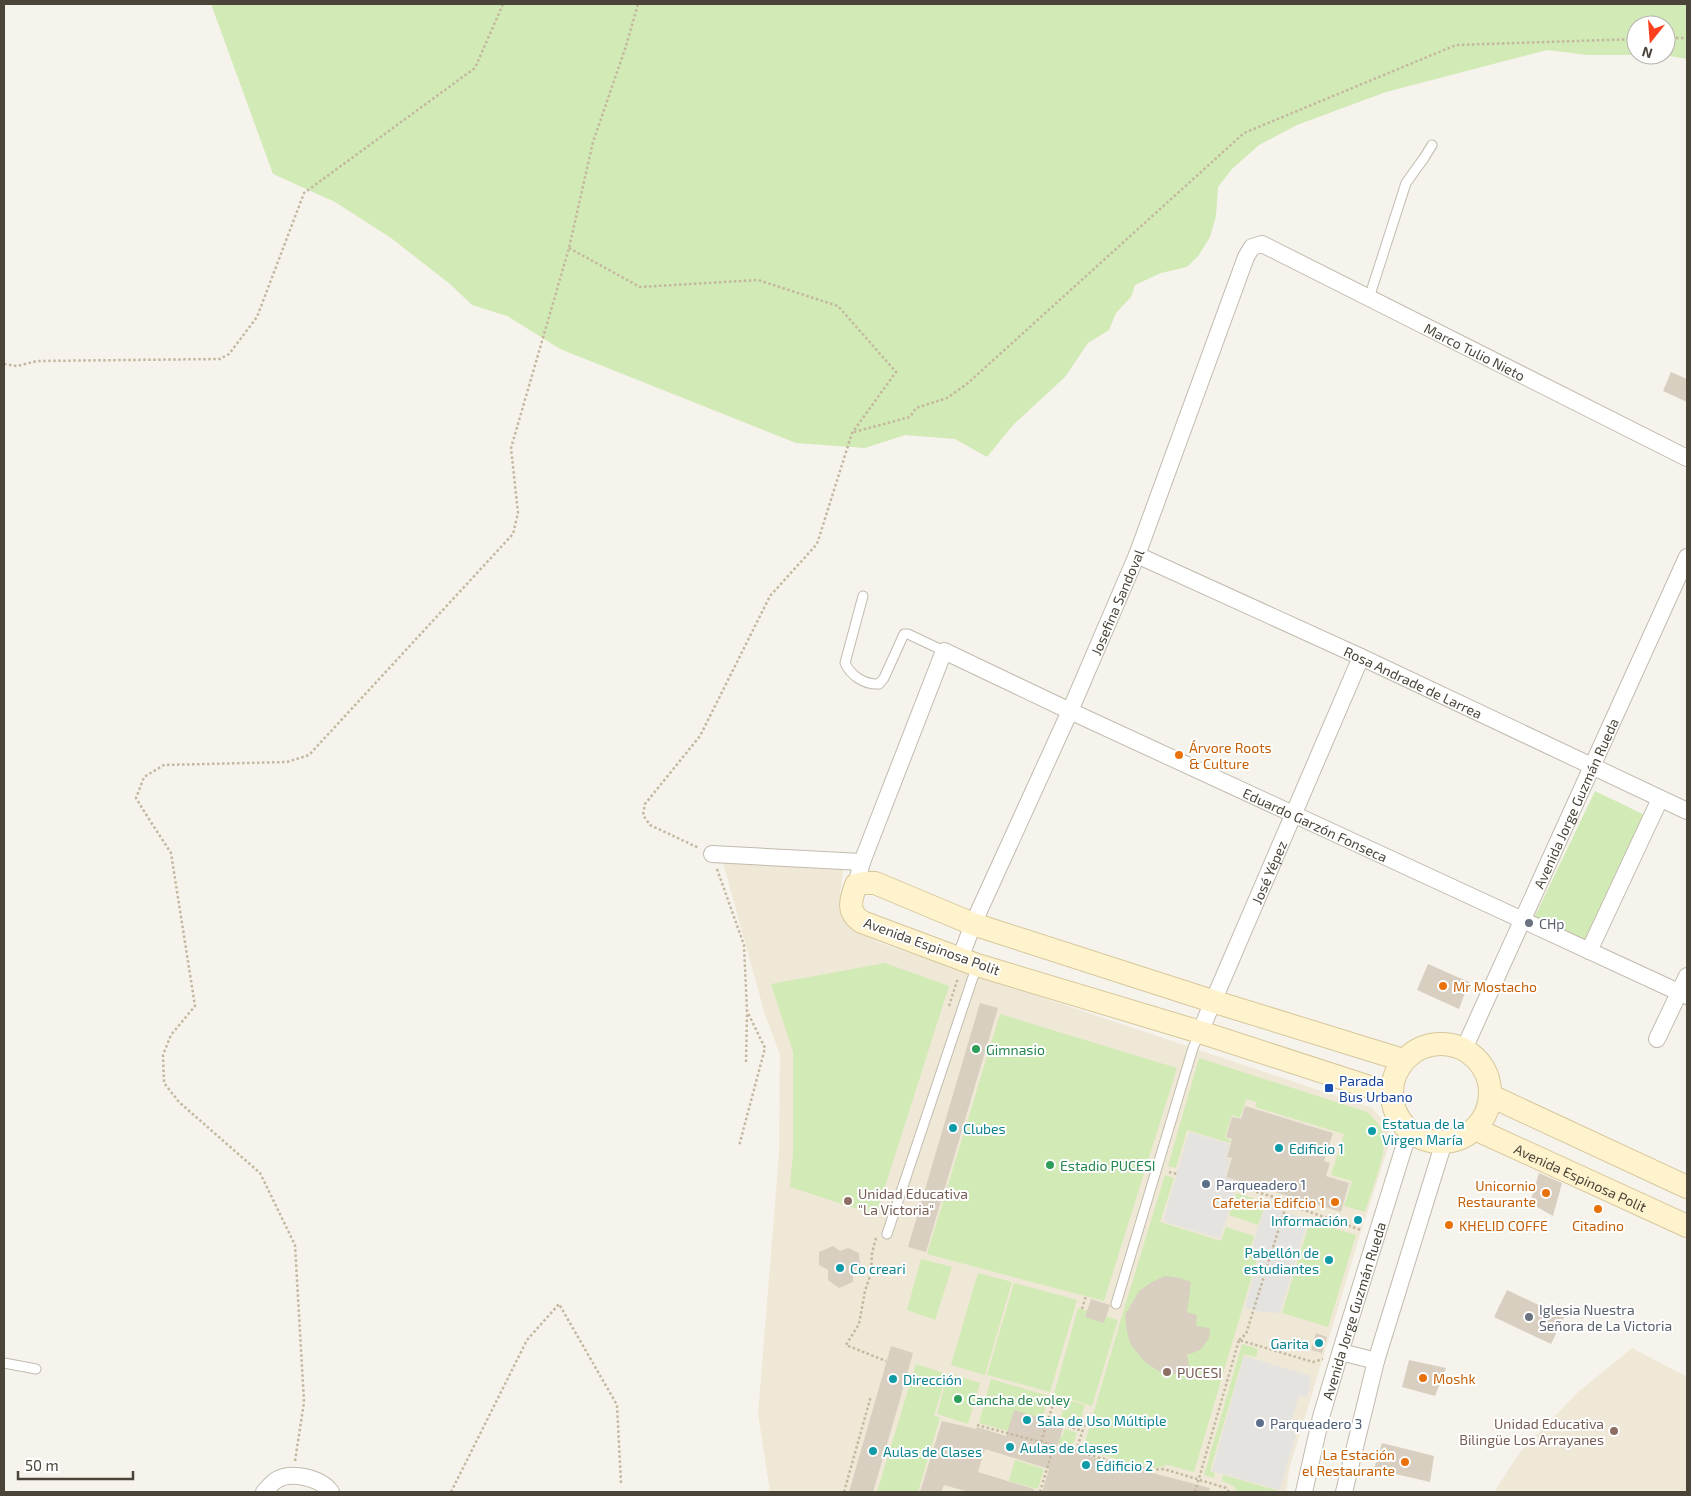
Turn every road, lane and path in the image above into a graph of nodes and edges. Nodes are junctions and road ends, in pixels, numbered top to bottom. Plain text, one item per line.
1 (503, 4) edge
2 (638, 4) edge
3 (1626, 39) edge
4 (1432, 145) dead end
5 (1262, 244) joint
6 (568, 248) junction
7 (1369, 298) junction
8 (4, 364) edge
9 (852, 433) junction
10 (1687, 458) edge
11 (1137, 556) junction
12 (1687, 556) edge
13 (863, 596) dead end
14 (944, 651) junction
15 (1361, 657) junction
16 (1070, 711) junction
17 (1592, 767) junction
18 (1660, 799) junction
19 (1687, 811) edge
20 (1293, 814) junction
21 (712, 854) junction
22 (862, 862) junction
23 (856, 885) junction
24 (1522, 920) junction
25 (972, 924) junction
26 (1588, 951) junction
27 (969, 962) junction
28 (1687, 976) edge
29 (1683, 994) edge
30 (1212, 1001) junction
31 (747, 1011) junction
32 (1200, 1032) junction
33 (1657, 1039) dead end
34 (1464, 1048) junction
35 (1403, 1060) junction
36 (746, 1062) dead end
37 (1391, 1094) junction
38 (1491, 1096) junction
39 (1475, 1129) junction
40 (1409, 1131) junction
41 (1444, 1142) junction
42 (739, 1146) dead end
43 (1237, 1186) dead end
44 (1687, 1187) edge
45 (1289, 1196) dead end
46 (1287, 1203) junction
47 (1687, 1226) edge
48 (1361, 1230) dead end
49 (888, 1234) dead end
50 (1086, 1296) dead end
51 (1116, 1304) dead end
52 (1082, 1309) dead end
53 (1239, 1340) junction
54 (1341, 1352) junction
55 (1323, 1358) dead end
56 (1376, 1361) junction
57 (4, 1363) edge
58 (36, 1370) dead end
59 (1056, 1395) dead end
60 (871, 1396) dead end
61 (1085, 1422) dead end
62 (976, 1424) dead end
63 (1063, 1426) dead end
64 (1083, 1431) junction
65 (1042, 1442) junction
66 (1054, 1445) junction
67 (1076, 1451) junction
68 (293, 1476) junction
69 (1199, 1481) junction
70 (621, 1484) dead end
71 (264, 1492) edge
72 (331, 1492) edge
73 (451, 1492) edge
74 (844, 1492) edge
75 (1040, 1492) edge
76 (1196, 1492) edge
77 (1229, 1492) edge
78 (1304, 1492) edge
79 (1344, 1492) edge

1 - 8 path
2 - 6 path
3 - 9 path
4 - 7 lane
5 - 7 street, Marco Tulio Nieto
5 - 11 street, Josefina Sandoval
6 - 9 path
6 - 68 path
7 - 10 street, Marco Tulio Nieto
9 - 21 path
11 - 15 street, Rosa Andrade de Larrea
11 - 16 street, Josefina Sandoval
12 - 17 street, Avenida Jorge Guzmán Rueda
13 - 14 lane
14 - 16 street, Eduardo Garzón Fonseca
14 - 22 street
15 - 17 street, Rosa Andrade de Larrea
15 - 20 street, José Yépez
16 - 20 street, Eduardo Garzón Fonseca
16 - 25 street, Josefina Sandoval
17 - 18 street, Rosa Andrade de Larrea
17 - 24 street, Avenida Jorge Guzmán Rueda
18 - 19 street, Rosa Andrade de Larrea
18 - 26 street
20 - 24 street, Eduardo Garzón Fonseca
20 - 30 street, José Yépez
21 - 22 street
21 - 31 path
22 - 23 street
23 - 25 street
23 - 27 street, Avenida Espinosa Polit
24 - 26 street, Eduardo Garzón Fonseca
24 - 34 street, Avenida Jorge Guzmán Rueda
25 - 27 street, Josefina Sandoval
25 - 30 street
26 - 29 street, Eduardo Garzón Fonseca
27 - 32 street, Avenida Espinosa Polit
27 - 49 lane
28 - 29 street
29 - 33 street
30 - 32 street, José Yépez
30 - 35 street
31 - 36 path
31 - 42 path
32 - 37 street, Avenida Espinosa Polit
32 - 51 lane
34 - 35 street
34 - 38 street
35 - 37 street
37 - 40 street
38 - 39 street
38 - 44 street
39 - 41 street
39 - 47 street, Avenida Espinosa Polit
40 - 41 street
40 - 54 street, Avenida Jorge Guzmán Rueda
41 - 56 street
43 - 46 path
45 - 46 path
46 - 48 path
46 - 53 path
50 - 52 path
53 - 55 path
53 - 69 path
54 - 56 street
54 - 78 street, Avenida Jorge Guzmán Rueda
56 - 79 street
57 - 58 lane
59 - 65 path
60 - 74 path
61 - 64 path
62 - 65 path
63 - 64 path
64 - 67 path
65 - 66 path
66 - 67 path
66 - 75 path
67 - 69 path
68 - 71 street
68 - 72 street
69 - 76 path
69 - 77 path
70 - 73 path

